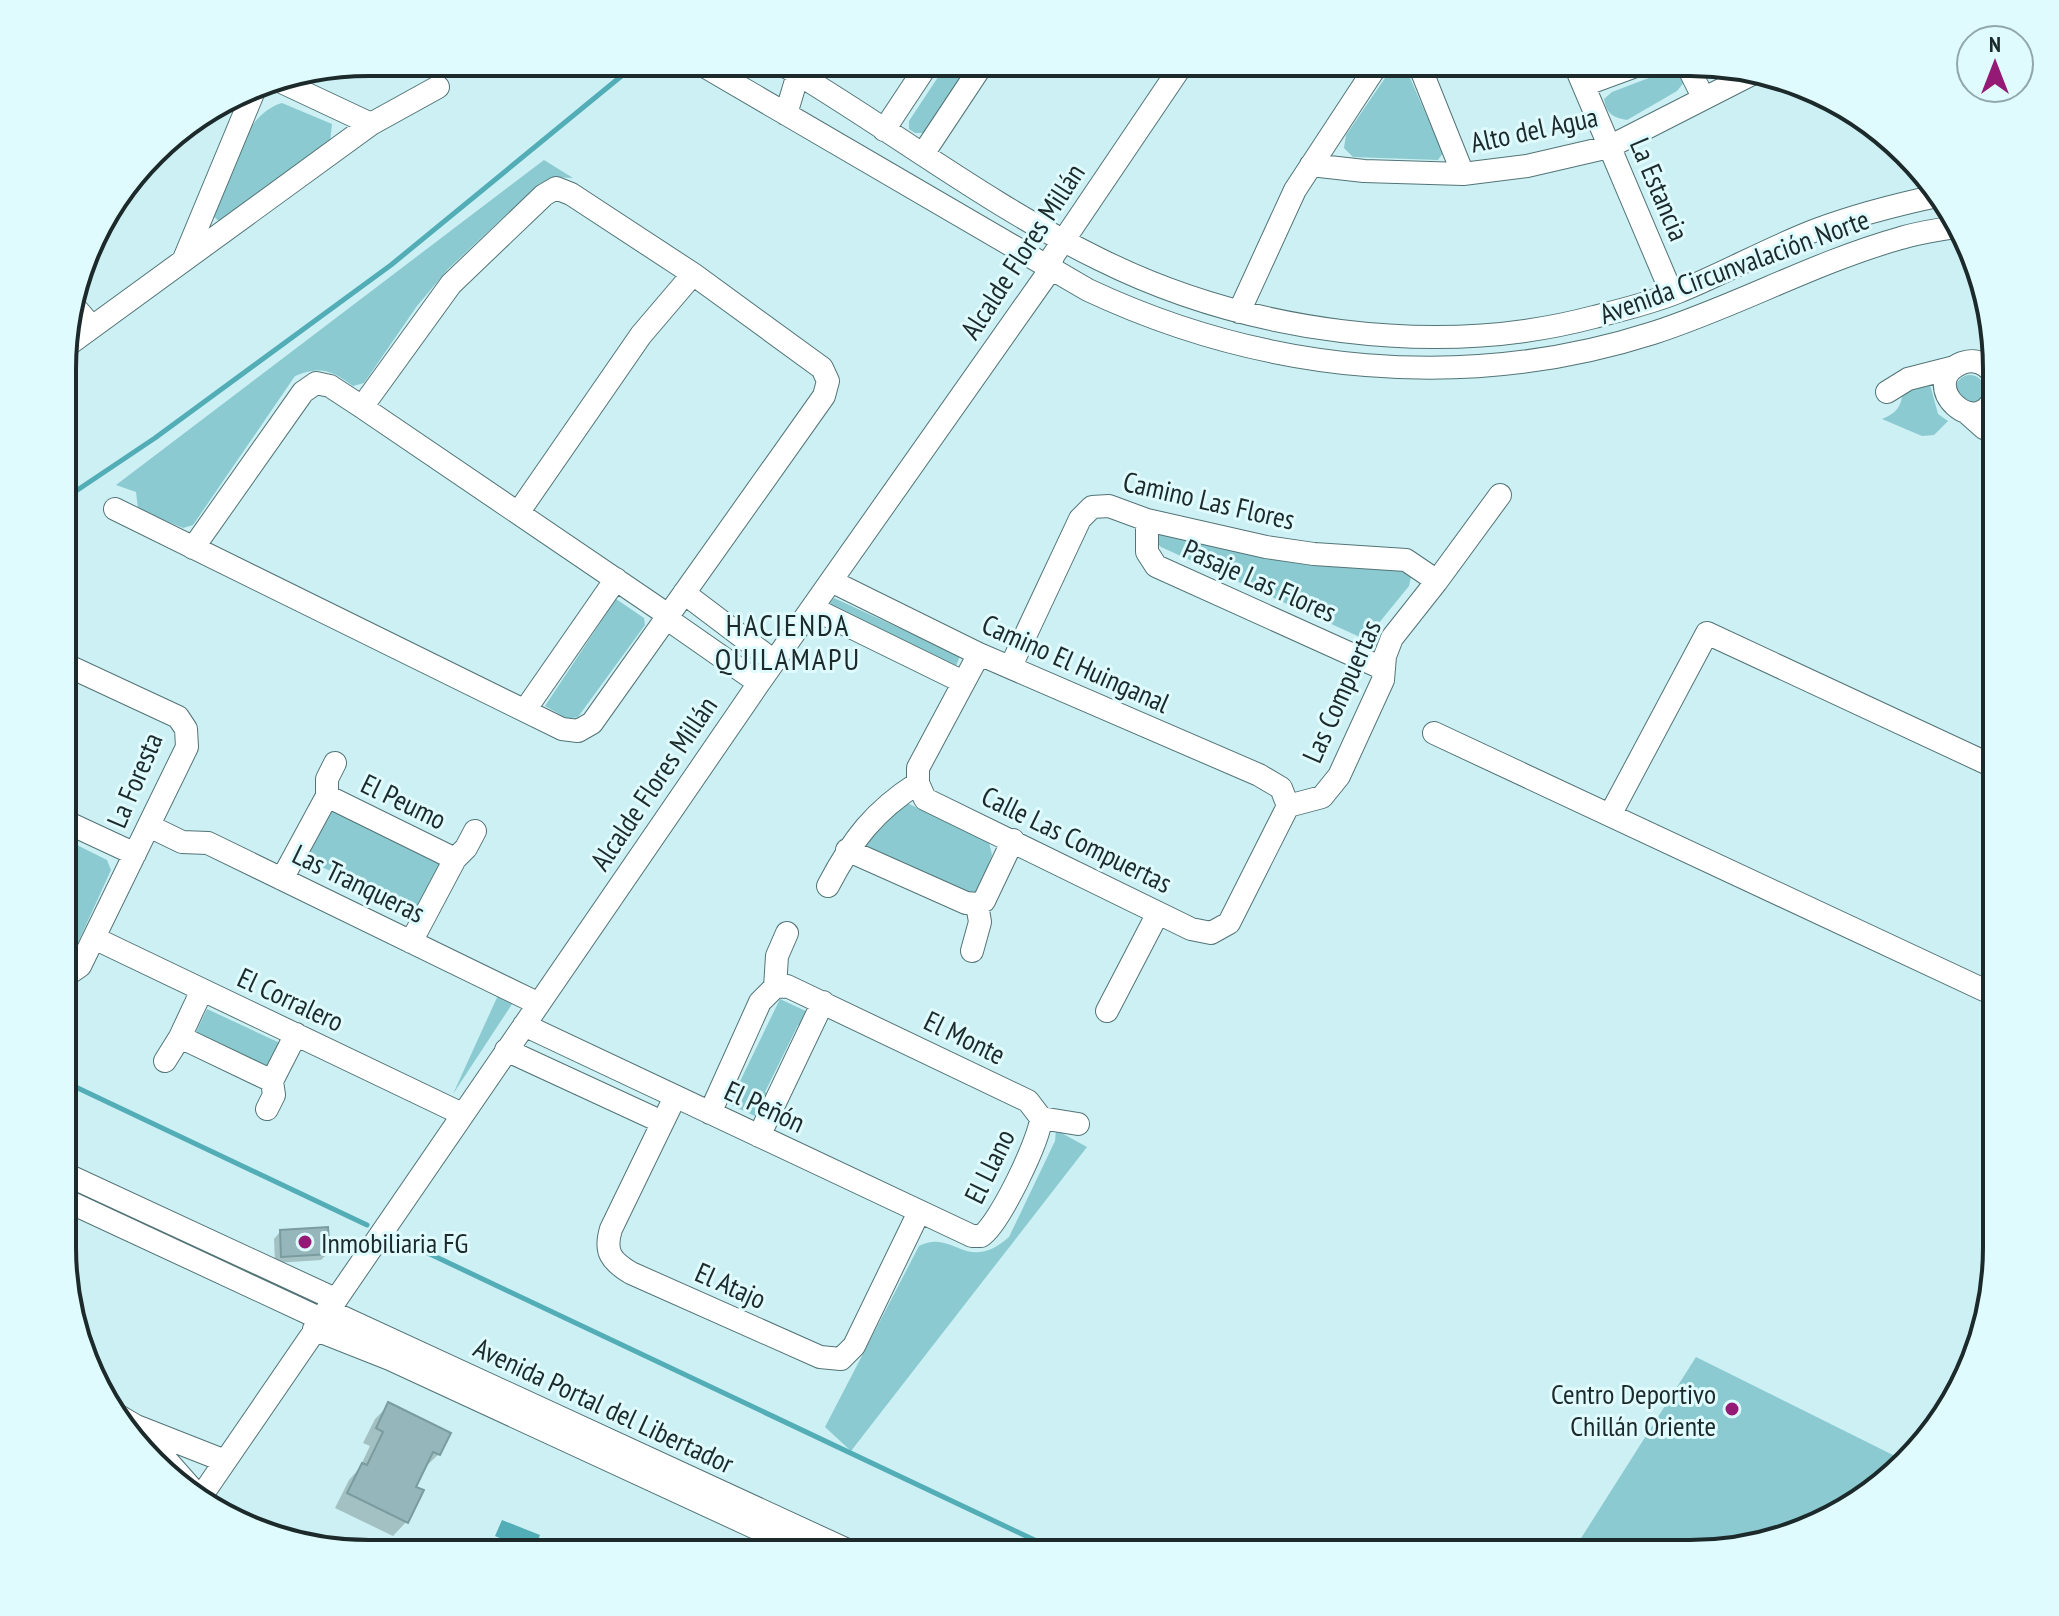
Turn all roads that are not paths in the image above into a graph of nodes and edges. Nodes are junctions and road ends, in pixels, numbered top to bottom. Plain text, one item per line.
1 (721, 76) edge
2 (797, 76) edge
3 (801, 76) edge
4 (920, 76) edge
5 (975, 76) edge
6 (1175, 76) edge
7 (1370, 76) edge
8 (1424, 76) edge
9 (1580, 76) edge
10 (1609, 76) edge
11 (1694, 76) edge
12 (1738, 81) edge
13 (1584, 85) junction
14 (291, 87) edge
15 (438, 87) dead end
16 (1703, 97) junction
17 (250, 101) edge
18 (786, 114) junction
19 (371, 124) junction
20 (884, 130) junction
21 (1609, 147) junction
22 (923, 154) junction
23 (1311, 165) junction
24 (1463, 174) junction
25 (1928, 198) edge
26 (1894, 205) junction
27 (1947, 228) edge
28 (1912, 235) junction
29 (1064, 240) junction
30 (184, 259) junction
31 (1050, 270) junction
32 (693, 274) junction
33 (1672, 294) junction
34 (1239, 312) junction
35 (82, 315) edge
36 (92, 327) junction
37 (1334, 329) junction
38 (78, 337) edge
39 (1982, 359) edge
40 (1338, 364) junction
41 (1955, 367) junction
42 (1887, 392) dead end
43 (362, 407) junction
44 (1983, 410) edge
45 (1966, 412) junction
46 (1983, 427) edge
47 (1500, 495) dead end
48 (115, 509) dead end
49 (518, 513) junction
50 (1147, 520) junction
51 (193, 548) junction
52 (616, 579) junction
53 (831, 581) junction
54 (1437, 581) junction
55 (684, 593) junction
56 (812, 608) junction
57 (667, 616) junction
58 (979, 654) junction
59 (774, 661) junction
60 (1011, 666) junction
61 (1384, 669) junction
62 (76, 670) edge
63 (963, 682) junction
64 (759, 683) junction
65 (525, 710) junction
66 (1434, 733) dead end
67 (1983, 761) edge
68 (335, 763) dead end
69 (918, 783) junction
70 (327, 796) junction
71 (1288, 806) junction
72 (1610, 815) junction
73 (149, 826) junction
74 (76, 827) edge
75 (475, 831) dead end
76 (1013, 840) junction
77 (847, 850) junction
78 (135, 854) junction
79 (455, 859) junction
80 (282, 879) junction
81 (828, 886) dead end
82 (977, 904) junction
83 (1158, 913) junction
84 (787, 933) dead end
85 (94, 938) junction
86 (411, 942) junction
87 (972, 951) dead end
88 (76, 968) edge
89 (775, 987) junction
90 (1983, 989) edge
91 (202, 990) junction
92 (823, 1002) junction
93 (539, 1004) junction
94 (1107, 1011) dead end
95 (524, 1025) junction
96 (296, 1034) junction
97 (180, 1037) junction
98 (506, 1050) junction
99 (165, 1061) dead end
100 (272, 1081) junction
101 (675, 1097) junction
102 (267, 1109) dead end
103 (710, 1113) junction
104 (462, 1114) junction
105 (1041, 1118) junction
106 (662, 1122) junction
107 (1078, 1124) dead end
108 (759, 1136) junction
109 (76, 1180) edge
110 (76, 1205) edge
111 (919, 1212) junction
112 (981, 1236) joint
113 (324, 1314) junction
114 (137, 1425) edge
115 (225, 1461) junction
116 (205, 1490) edge
117 (782, 1540) edge
118 (825, 1540) edge

1 - 18 street, Avenida Circunvalación Norte
2 - 18 street
3 - 20 street, Avenida Circunvalación Norte
4 - 20 street
5 - 22 street
6 - 29 street, Alcalde Flores Millán
7 - 23 street
8 - 24 street
9 - 13 street, La Estancia
10 - 13 street
11 - 16 street
12 - 16 street, Alto del Agua
13 - 21 street, La Estancia
14 - 19 street
15 - 19 street
16 - 21 street, Alto del Agua
17 - 30 street
18 - 31 street, Avenida Circunvalación Norte
19 - 30 street
20 - 22 street, Avenida Circunvalación Norte
21 - 24 street, Alto del Agua
21 - 33 street, La Estancia
22 - 29 street, Avenida Circunvalación Norte
23 - 24 street, Alto del Agua
23 - 34 street
25 - 26 street, Avenida Circunvalación Norte
26 - 28 street, Avenida Circunvalación Norte
26 - 33 street, Avenida Circunvalación Norte
27 - 28 street, Avenida Circunvalación Norte
28 - 40 street, Avenida Circunvalación Norte
29 - 31 street, Alcalde Flores Millán
29 - 34 street, Avenida Circunvalación Norte
30 - 36 street
31 - 40 street, Avenida Circunvalación Norte
31 - 53 street, Alcalde Flores Millán
32 - 43 street
32 - 49 street
32 - 55 street
33 - 37 street, Avenida Circunvalación Norte
34 - 37 street, Avenida Circunvalación Norte
35 - 36 street
36 - 38 street
37 - 40 street
39 - 41 street
41 - 42 street
41 - 45 street
43 - 49 street
43 - 51 street
44 - 45 street
45 - 46 street
47 - 54 street, Las Compuertas
48 - 51 street
49 - 52 street
50 - 54 street, Camino Las Flores
50 - 60 street, Camino Las Flores
50 - 61 street, Pasaje Las Flores
51 - 65 street
52 - 57 street
52 - 65 street
53 - 56 street, Alcalde Flores Millán
53 - 58 street, Camino El Huinganal
54 - 61 street, Las Compuertas
55 - 57 street
55 - 59 street
56 - 59 street, Alcalde Flores Millán
56 - 63 street
57 - 64 street
57 - 65 street
58 - 60 street, Camino El Huinganal
58 - 63 street
59 - 64 street, Alcalde Flores Millán
60 - 71 street, Camino El Huinganal
61 - 71 street, Las Compuertas
62 - 73 street, La Foresta
63 - 69 street
64 - 93 street, Alcalde Flores Millán
66 - 72 street
67 - 72 street
68 - 70 street, El Peumo
69 - 76 street, Calle Las Compuertas
69 - 77 street
70 - 79 street, El Peumo
70 - 80 street, El Peumo
71 - 83 street, Calle Las Compuertas
72 - 90 street
73 - 78 street, La Foresta
73 - 80 street, Las Tranqueras
74 - 78 street
75 - 79 street, El Peumo
76 - 82 street
76 - 83 street, Calle Las Compuertas
77 - 81 street
77 - 82 street
78 - 85 street, La Foresta
79 - 86 street, El Peumo
80 - 86 street, Las Tranqueras
82 - 87 street
83 - 94 street
84 - 89 street
85 - 88 street, La Foresta
85 - 91 street, El Corralero
86 - 93 street, Las Tranqueras
89 - 92 street, El Monte
89 - 103 street
91 - 96 street, El Corralero
91 - 97 street
92 - 105 street, El Monte
92 - 108 street
93 - 95 street, Alcalde Flores Millán
95 - 98 street, Alcalde Flores Millán
95 - 101 street, El Peñón
96 - 100 street
96 - 104 street, El Corralero
97 - 99 street
97 - 100 street
98 - 104 street, Alcalde Flores Millán
98 - 106 street
100 - 102 street
101 - 103 street, El Peñón
101 - 106 street, El Atajo
103 - 108 street, El Peñón
104 - 113 street, Alcalde Flores Millán
105 - 107 street
105 - 112 street, El Llano
106 - 111 street, El Atajo
108 - 111 street, El Peñón
109 - 113 street, Avenida Portal del Libertador
110 - 113 street, Avenida Portal del Libertador
111 - 112 street, El Peñón
113 - 115 street, Alcalde Flores Millán
113 - 117 street, Avenida Portal del Libertador
113 - 118 street, Avenida Portal del Libertador
114 - 115 street
115 - 116 street, Alcalde Flores Millán

